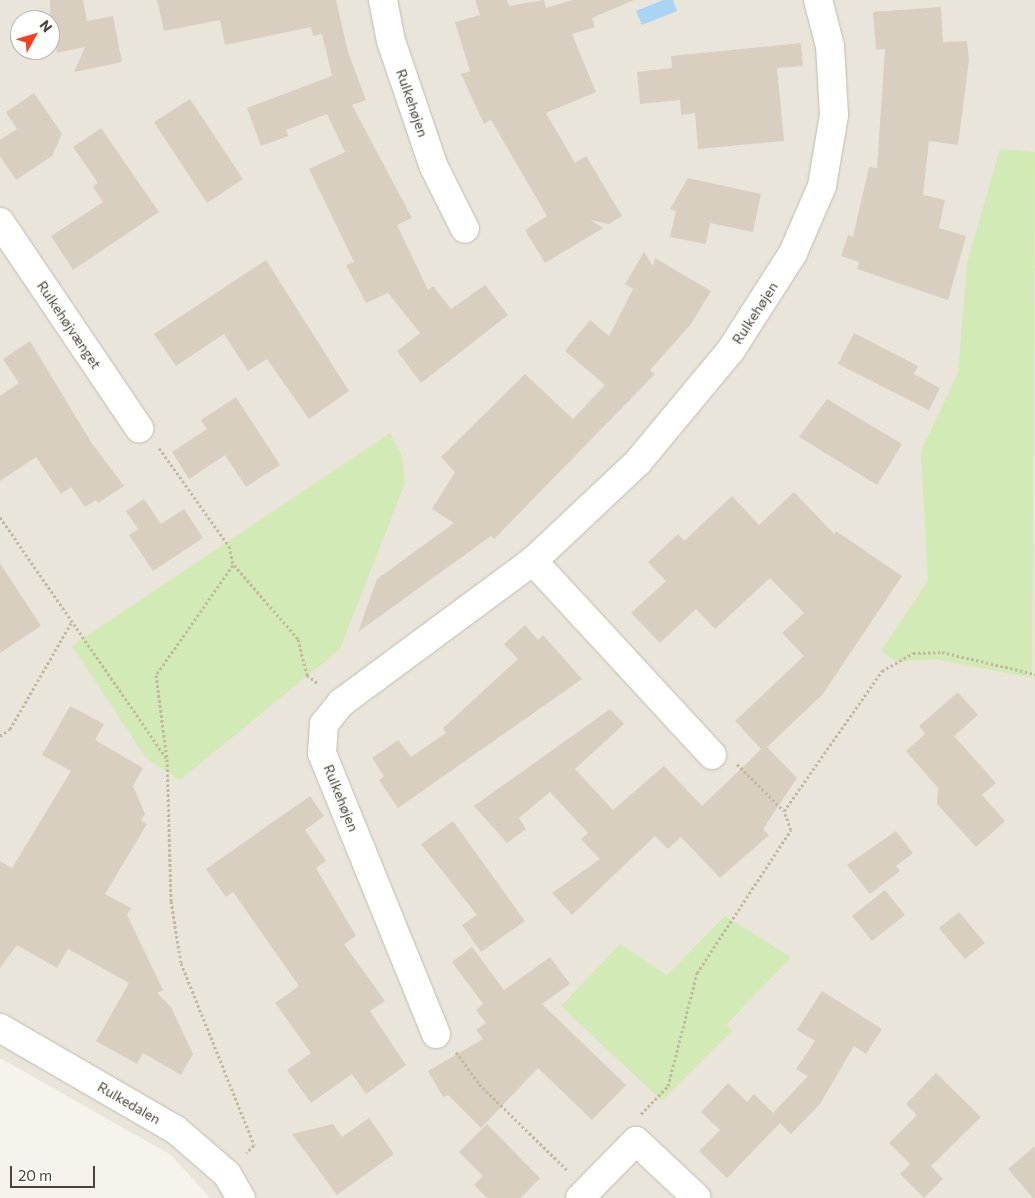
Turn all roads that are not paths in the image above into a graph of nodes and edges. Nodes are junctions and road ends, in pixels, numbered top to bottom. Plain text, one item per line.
1 (382, 0) edge
2 (818, 0) edge
3 (0, 222) edge
4 (465, 229) dead end
5 (139, 428) road end
6 (533, 561) junction
7 (712, 756) road end
8 (0, 1028) edge
9 (436, 1034) road end
10 (583, 1194) edge
11 (241, 1198) edge
12 (697, 1198) edge

1 - 4 street, Rulkehøjen
2 - 6 street, Rulkehøjen
3 - 5 street, Rulkehøjvænget
6 - 7 street
6 - 9 street, Rulkehøjen
8 - 11 street, Rulkedalen
10 - 12 street

